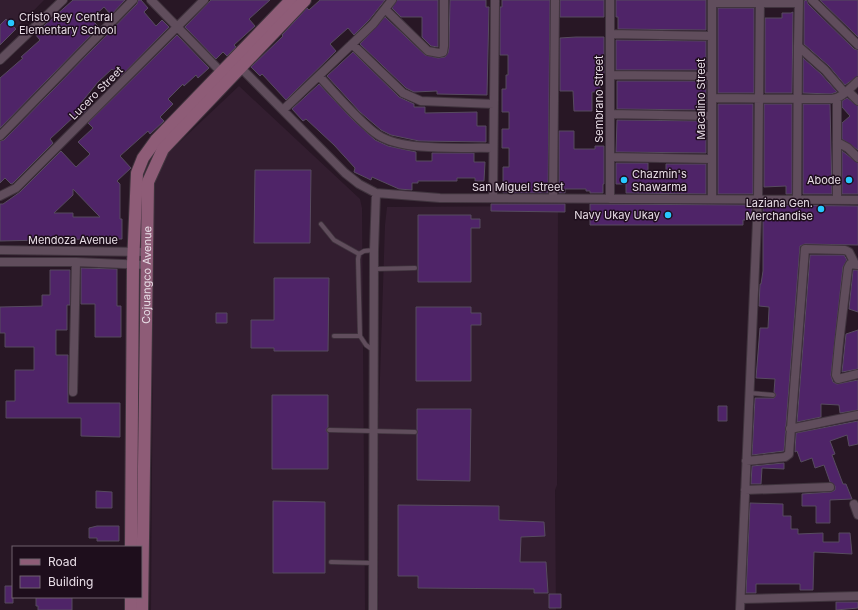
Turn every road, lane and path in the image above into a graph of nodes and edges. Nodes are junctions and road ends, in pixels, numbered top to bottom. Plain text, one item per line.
1 (63, 0) edge
2 (133, 0) edge
3 (151, 0) edge
4 (204, 0) edge
5 (290, 0) edge
6 (305, 0) edge
7 (392, 0) edge
8 (444, 0) edge
9 (495, 0) edge
10 (555, 0) edge
11 (610, 0) edge
12 (812, 0) edge
13 (799, 1) edge
14 (712, 2) edge
15 (760, 2) edge
16 (386, 10) junction
17 (177, 27) junction
18 (610, 34) junction
19 (712, 36) junction
20 (352, 44) junction
21 (858, 45) edge
22 (798, 46) junction
23 (0, 60) edge
24 (236, 63) junction
25 (610, 75) junction
26 (224, 76) junction
27 (319, 76) junction
28 (712, 76) junction
29 (858, 81) edge
30 (846, 92) junction
31 (712, 98) junction
32 (758, 99) junction
33 (797, 99) junction
34 (837, 99) junction
35 (858, 102) edge
36 (494, 104) junction
37 (283, 110) junction
38 (610, 114) junction
39 (712, 116) junction
40 (0, 136) edge
41 (838, 142) junction
42 (494, 148) junction
43 (610, 157) junction
44 (858, 158) edge
45 (712, 159) junction
46 (376, 193) junction
47 (0, 196) edge
48 (493, 198) junction
49 (553, 198) junction
50 (610, 199) junction
51 (712, 199) junction
52 (758, 199) junction
53 (797, 200) junction
54 (837, 200) junction
55 (858, 200) edge
56 (321, 224) dead end
57 (0, 250) edge
58 (374, 250) junction
59 (133, 251) junction
60 (146, 252) junction
61 (359, 254) junction
62 (0, 262) edge
63 (76, 262) junction
64 (133, 264) junction
65 (856, 264) edge
66 (146, 265) junction
67 (416, 268) dead end
68 (375, 269) junction
69 (334, 336) dead end
70 (360, 336) junction
71 (375, 352) junction
72 (858, 374) edge
73 (73, 392) dead end
74 (749, 393) junction
75 (773, 395) dead end
76 (858, 416) edge
77 (790, 429) junction
78 (329, 430) dead end
79 (374, 430) junction
80 (415, 432) dead end
81 (746, 461) junction
82 (830, 487) dead end
83 (745, 490) junction
84 (854, 504) dead end
85 (858, 514) edge
86 (131, 546) edge
87 (331, 562) dead end
88 (373, 563) junction
89 (858, 596) edge
90 (131, 598) edge
91 (741, 599) junction
92 (131, 610) edge
93 (142, 610) edge
94 (373, 610) edge
95 (740, 610) edge

1 - 23 street
2 - 40 street
3 - 17 street
4 - 17 street, Lucero Street
5 - 24 main road, Cojuangco Avenue
6 - 24 main road, Cojuangco Avenue
7 - 16 street
8 - 16 street
9 - 36 street
10 - 49 street
11 - 18 street, Sembrano Street
12 - 21 street
13 - 15 street
13 - 22 street
14 - 15 street
14 - 19 street, Macalino Street
15 - 32 street
16 - 20 street
17 - 26 street
17 - 47 street, Lucero Street
18 - 19 street
18 - 25 street, Sembrano Street
19 - 28 street, Macalino Street
20 - 27 street
20 - 36 street
22 - 30 street
22 - 33 street
24 - 26 main road, Cojuangco Avenue
24 - 37 street, San Miguel Street
25 - 28 street
25 - 38 street, Sembrano Street
26 - 59 main road, Cojuangco Avenue
26 - 60 main road, Cojuangco Avenue
27 - 37 street
27 - 42 street
28 - 31 street, Macalino Street
29 - 30 street
30 - 34 street
30 - 35 street
31 - 32 street
31 - 39 street, Macalino Street
32 - 33 street
32 - 52 street
33 - 34 street
33 - 53 street
34 - 41 street
36 - 42 street
37 - 46 street, San Miguel Street
38 - 39 street
38 - 43 street, Sembrano Street
39 - 45 street, Macalino Street
41 - 44 street
41 - 54 street
42 - 48 street
43 - 45 street
43 - 50 street, Sembrano Street
45 - 51 street, Macalino Street
46 - 48 street, San Miguel Street
46 - 58 street
48 - 49 street, San Miguel Street
49 - 50 street, San Miguel Street
50 - 51 street, San Miguel Street
51 - 52 street, San Miguel Street
52 - 53 street, San Miguel Street
52 - 74 street
53 - 54 street, San Miguel Street
54 - 55 street, San Miguel Street
56 - 61 lane
57 - 59 street, Mendoza Avenue
58 - 61 lane
58 - 68 street
59 - 60 street, Mendoza Avenue
59 - 64 main road, Cojuangco Avenue
60 - 66 main road, Cojuangco Avenue
61 - 70 lane
62 - 63 street, Mendoza Avenue
63 - 64 street, Mendoza Avenue
63 - 73 street
64 - 66 street, Mendoza Avenue
64 - 86 main road, Cojuangco Avenue
65 - 72 street
65 - 77 street
66 - 93 main road, Cojuangco Avenue
67 - 68 lane
68 - 71 street
69 - 70 lane
70 - 71 lane
71 - 79 street
74 - 75 lane
74 - 81 street
76 - 77 street
77 - 81 street
78 - 79 lane
79 - 80 lane
79 - 88 street
81 - 83 street
82 - 83 street
83 - 91 street
84 - 85 street
87 - 88 lane
88 - 94 street
89 - 91 street
90 - 92 main road
91 - 95 street

